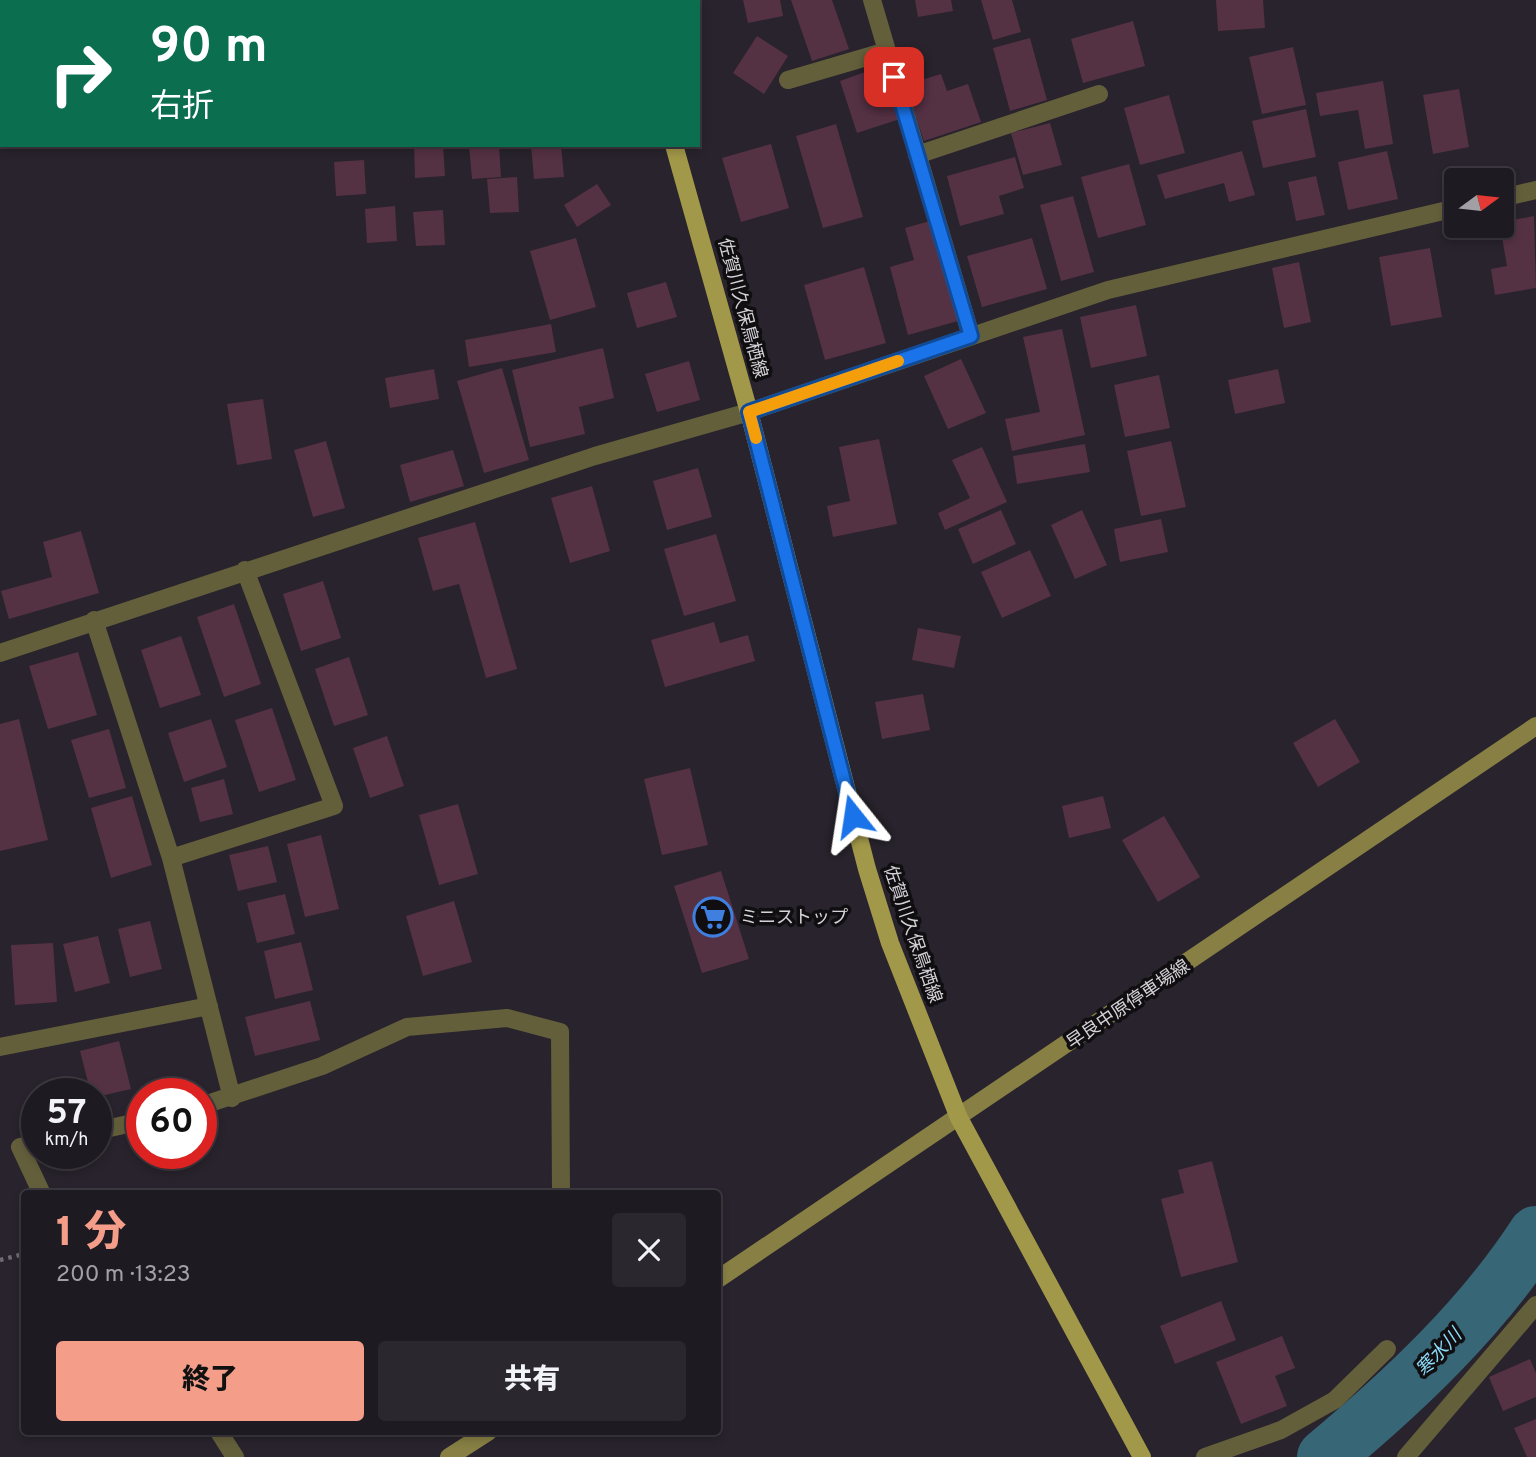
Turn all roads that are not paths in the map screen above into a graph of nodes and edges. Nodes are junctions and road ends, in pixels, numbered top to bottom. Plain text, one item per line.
1 (872, 0) edge
2 (887, 51) junction
3 (788, 80) dead end
4 (1099, 94) dead end
5 (675, 147) edge
6 (917, 155) junction
7 (1536, 190) edge
8 (1514, 195) edge
9 (1444, 211) edge
10 (971, 336) junction
11 (749, 412) junction
12 (245, 570) junction
13 (94, 620) junction
14 (0, 653) edge
15 (1536, 726) edge
16 (171, 858) junction
17 (209, 1006) junction
18 (0, 1048) edge
19 (232, 1098) junction
20 (217, 1102) edge
21 (959, 1118) junction
22 (30, 1169) edge
23 (40, 1190) edge
24 (561, 1190) edge
25 (721, 1277) edge
26 (1536, 1305) edge
27 (1387, 1349) dead end
28 (221, 1435) edge
29 (483, 1435) edge
30 (235, 1457) edge
31 (449, 1457) edge
32 (1142, 1457) edge
33 (1205, 1457) edge
34 (1406, 1457) edge

1 - 2 street
2 - 3 street
2 - 6 street
4 - 6 street
5 - 11 main road, 佐賀川久保鳥栖線
6 - 10 street
7 - 8 street
9 - 10 street
10 - 11 street
11 - 12 street
11 - 21 main road, 佐賀川久保鳥栖線
12 - 13 street
12 - 16 street
13 - 14 street
13 - 16 street
15 - 21 main road, 早良中原停車場線
16 - 17 street
17 - 18 street
17 - 19 street
19 - 20 street
19 - 24 street
21 - 25 main road, 早良中原停車場線
21 - 32 main road, 佐賀川久保鳥栖線
22 - 23 street
26 - 34 street
27 - 33 street
28 - 30 street
29 - 31 main road

